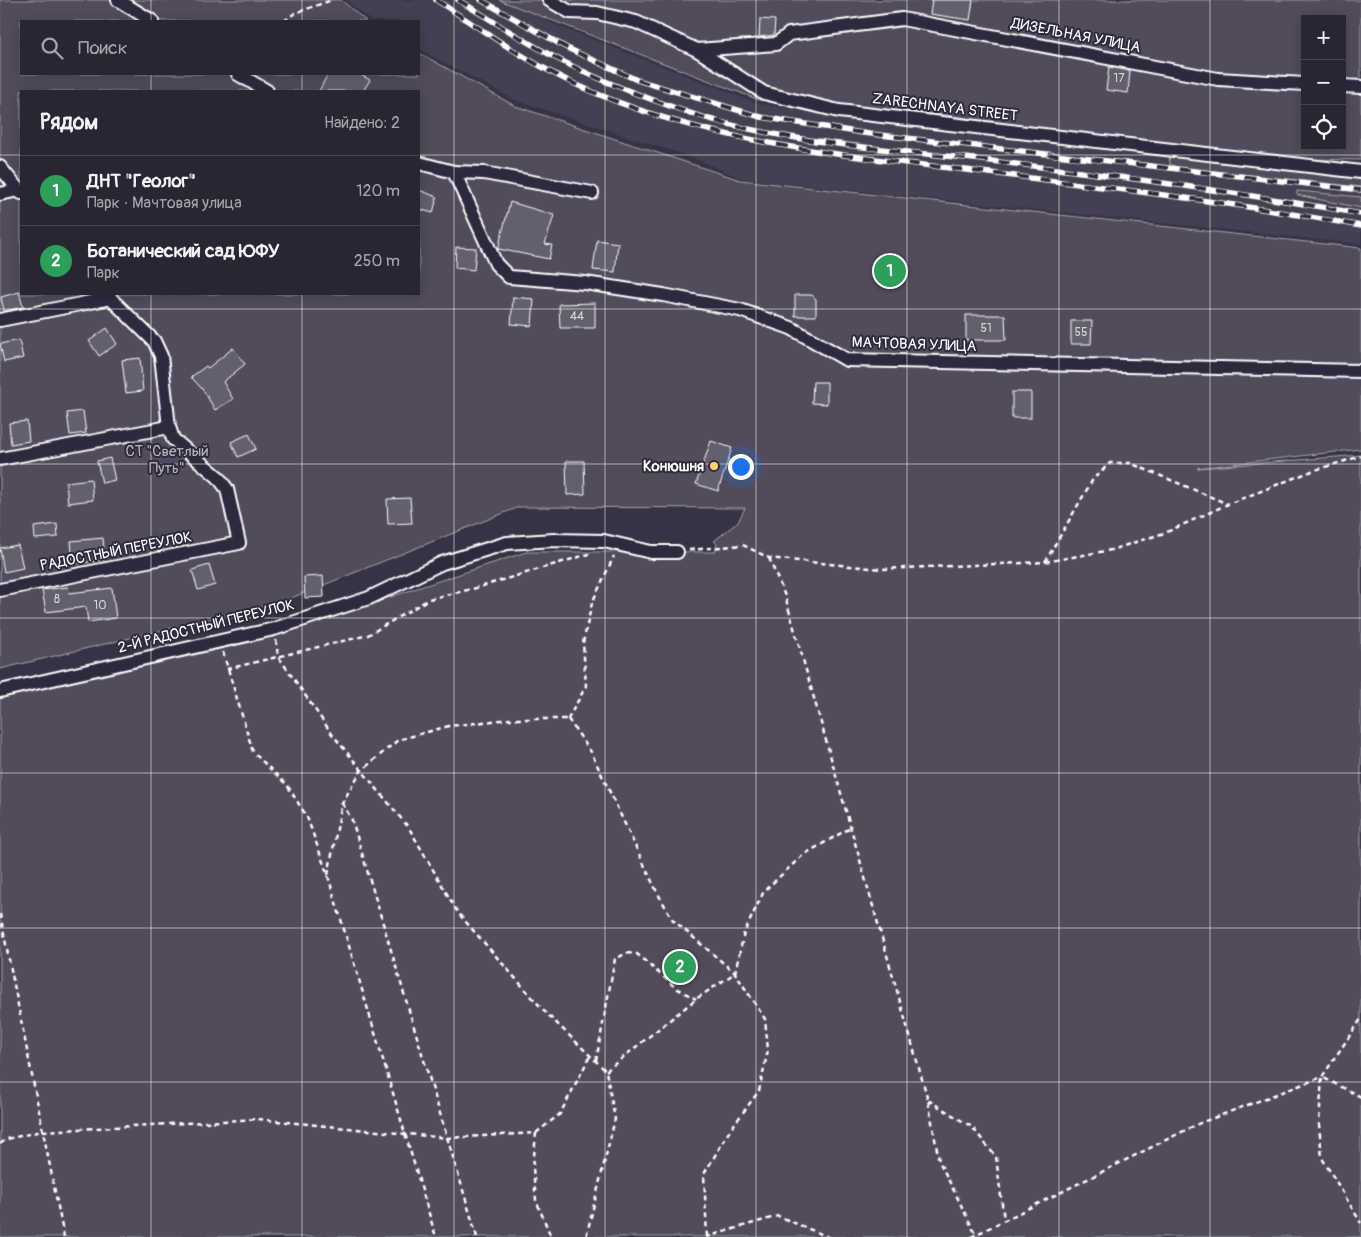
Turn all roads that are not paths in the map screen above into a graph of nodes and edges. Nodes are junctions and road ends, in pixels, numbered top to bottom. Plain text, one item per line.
1 (118, 0) edge
2 (549, 0) edge
3 (150, 20) edge
4 (697, 50) junction
5 (240, 75) edge
6 (1301, 84) edge
7 (1346, 86) edge
8 (1361, 87) edge
9 (265, 90) edge
10 (420, 163) edge
11 (0, 167) edge
12 (454, 172) junction
13 (1361, 172) edge
14 (20, 192) edge
15 (592, 193) dead end
16 (0, 194) edge
17 (108, 296) edge
18 (0, 320) edge
19 (1361, 371) edge
20 (169, 426) junction
21 (0, 459) edge
22 (677, 552) road end
23 (0, 590) edge
24 (0, 691) edge

1 - 3 street
2 - 4 street, ZARECHNAYA STREET
4 - 6 street, ДИЗЕЛЬНАЯ УЛИЦА
4 - 13 street, ZARECHNAYA STREET
5 - 9 street
7 - 8 street
10 - 12 street
11 - 14 street
12 - 15 street
12 - 19 street, МАЧТОВАЯ УЛИЦА
14 - 16 street
17 - 18 street
17 - 20 street
20 - 21 street
20 - 23 street, РАДОСТНЫЙ ПЕРЕУЛОК
22 - 24 street, 2-Й РАДОСТНЫЙ ПЕРЕУЛОК

